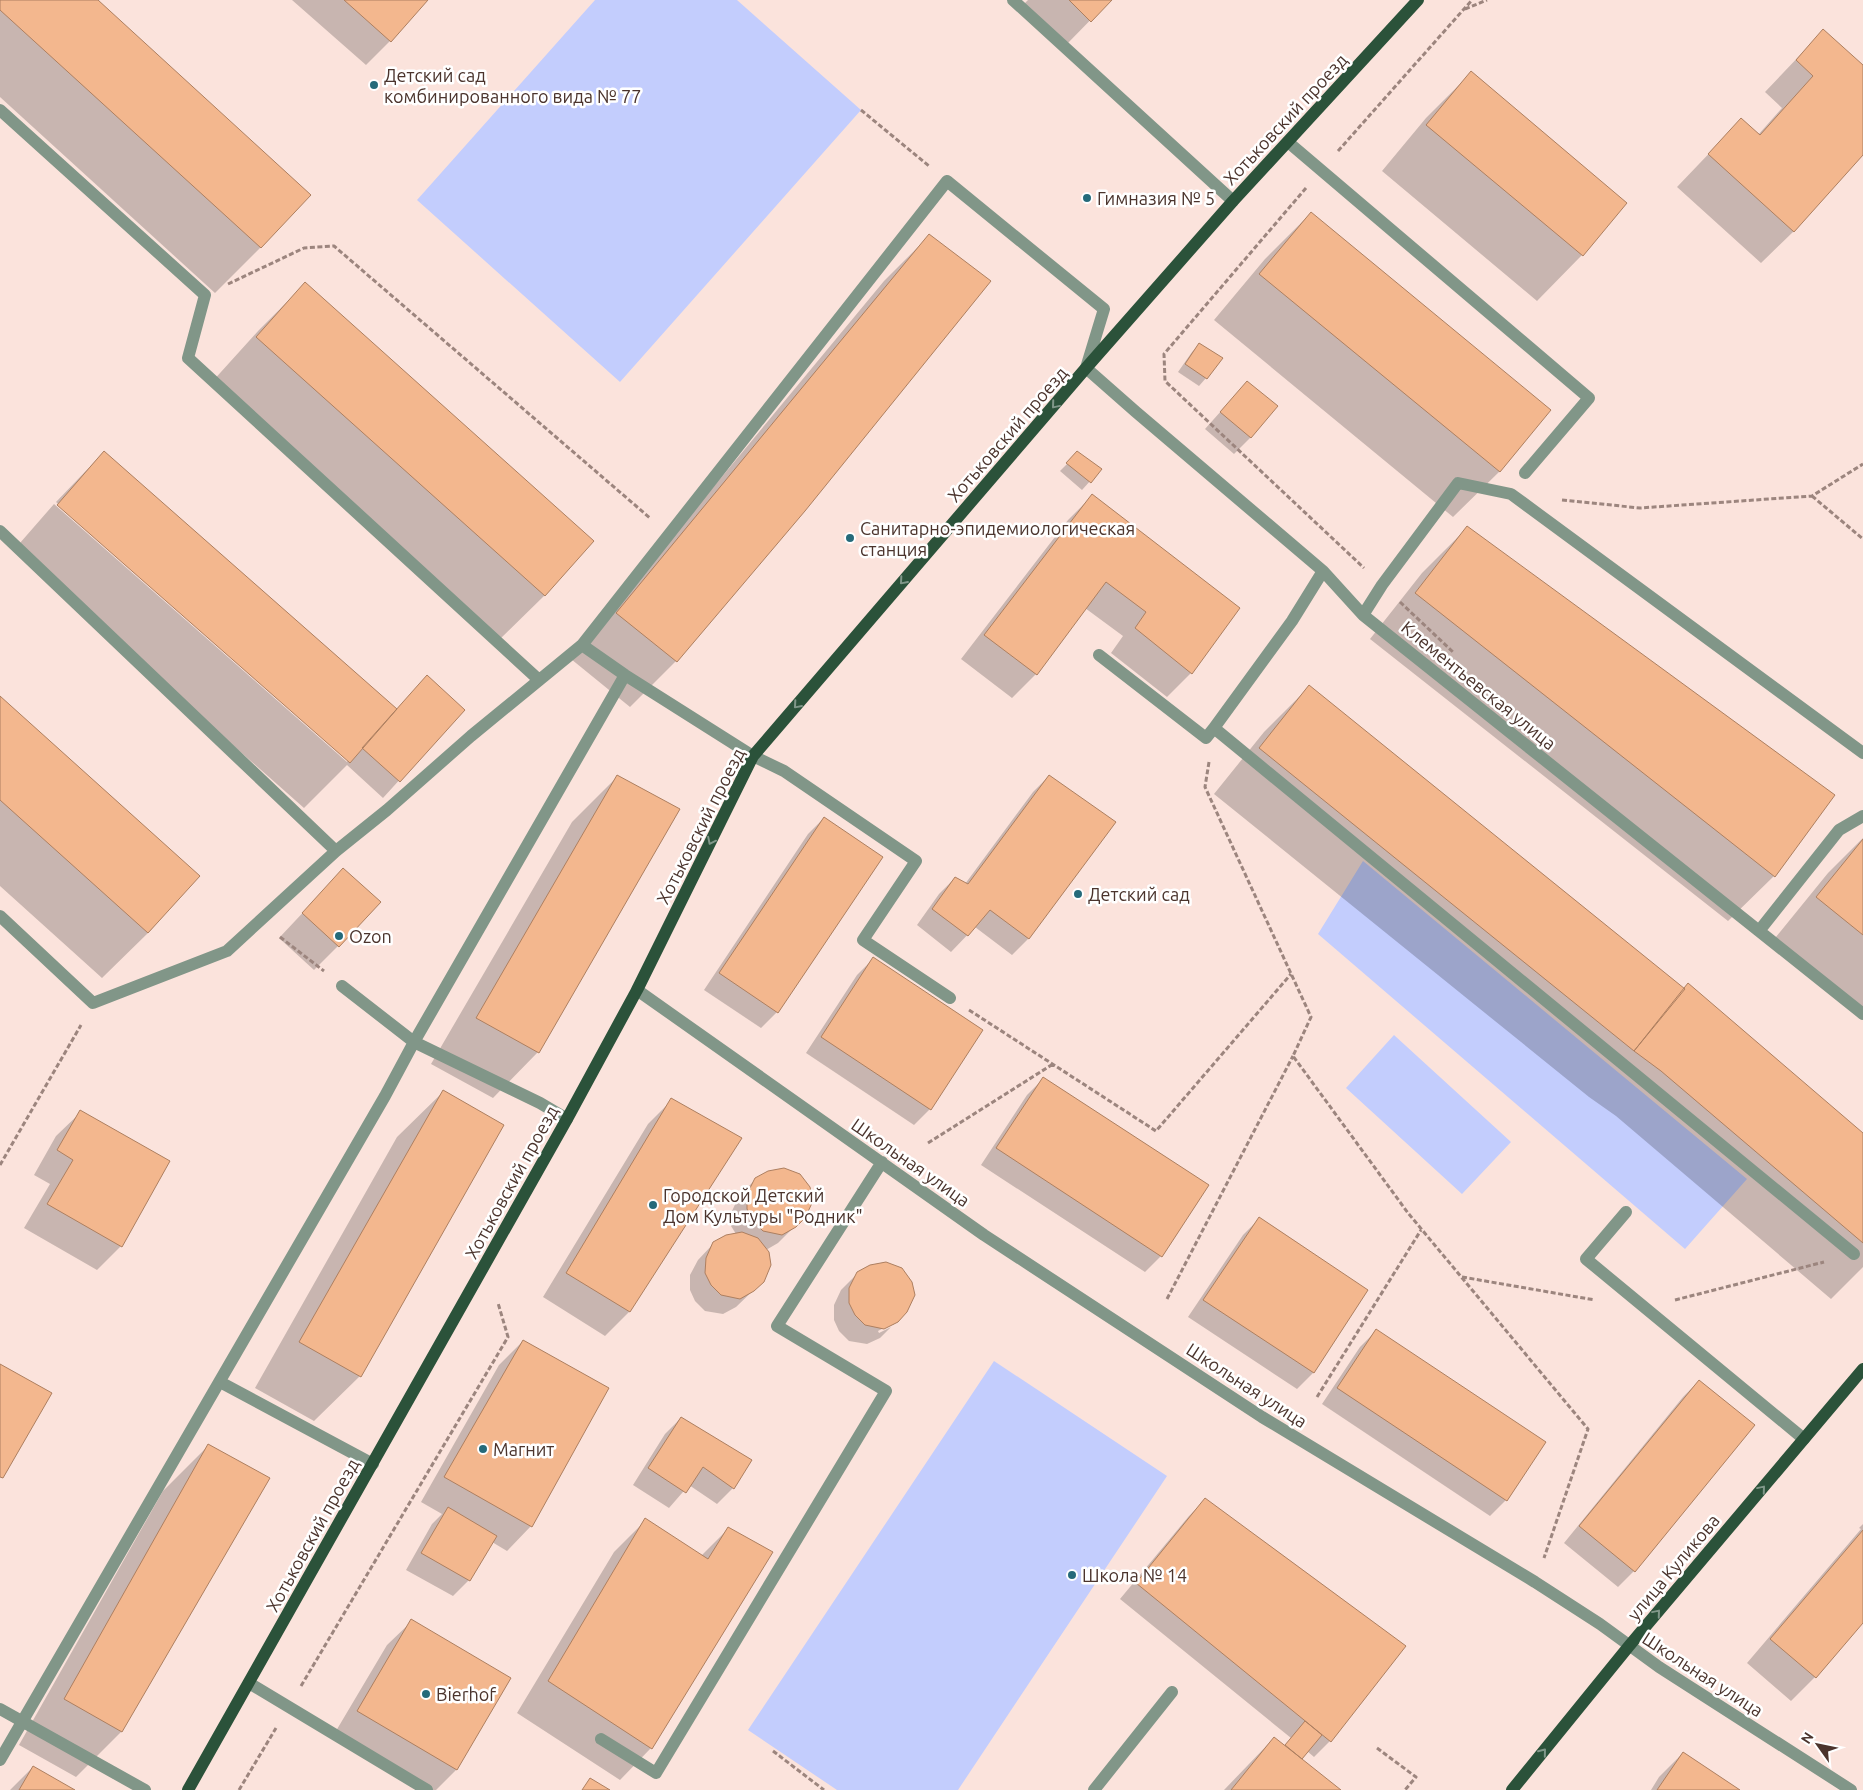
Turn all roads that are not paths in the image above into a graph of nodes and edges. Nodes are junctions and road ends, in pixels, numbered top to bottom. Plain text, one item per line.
1 (1013, 0) edge
2 (1418, 0) edge
3 (0, 110) edge
4 (1288, 142) junction
5 (1233, 201) junction
6 (1086, 368) junction
7 (1526, 473) dead end
8 (0, 531) edge
9 (1323, 571) junction
10 (1363, 615) junction
11 (582, 645) junction
12 (1099, 655) dead end
13 (624, 675) junction
14 (539, 680) junction
15 (1214, 728) junction
16 (1863, 753) edge
17 (754, 756) junction
18 (1863, 816) edge
19 (336, 851) junction
20 (0, 916) edge
21 (1759, 931) junction
22 (342, 986) road end
23 (637, 990) junction
24 (950, 998) road end
25 (1863, 1014) edge
26 (414, 1042) junction
27 (567, 1119) junction
28 (882, 1162) junction
29 (1626, 1212) dead end
30 (1854, 1254) dead end
31 (1863, 1369) edge
32 (220, 1382) junction
33 (1804, 1439) junction
34 (373, 1464) junction
35 (1629, 1646) junction
36 (249, 1683) junction
37 (1172, 1692) dead end
38 (0, 1708) edge
39 (23, 1721) junction
40 (601, 1740) dead end
41 (0, 1760) edge
42 (145, 1790) edge
43 (188, 1790) edge
44 (427, 1790) edge
45 (1094, 1790) edge
46 (1512, 1790) edge
47 (1851, 1790) edge

1 - 5 street
2 - 4 main road, Хотьковский проезд
3 - 14 street
4 - 5 main road, Хотьковский проезд
4 - 7 street
5 - 6 main road, Хотьковский проезд
6 - 9 street, Клементьевская улица
6 - 11 street
6 -> 17 main road, Хотьковский проезд
8 - 19 street
9 - 10 street, Клементьевская улица
9 - 15 street
10 - 16 street
10 - 21 street, Клементьевская улица
11 - 13 street
11 - 14 street
12 - 15 street
13 - 17 street
13 - 26 street
14 - 19 street
15 - 30 street
17 -> 23 main road, Хотьковский проезд
17 - 24 street
18 - 21 street
19 - 20 street
21 - 25 street, Клементьевская улица
22 - 26 street
23 - 27 main road, Хотьковский проезд
23 - 28 street, Школьная улица
26 - 27 street
26 - 32 street
27 - 34 main road, Хотьковский проезд
28 - 35 street, Школьная улица
28 - 40 street
29 - 33 street
31 - 33 main road, улица Куликова
32 - 34 street
32 - 39 street
35 -> 33 main road, улица Куликова
34 - 36 main road, Хотьковский проезд
46 -> 35 main road, улица Куликова
35 - 47 street, Школьная улица
36 - 43 main road, Хотьковский проезд
36 - 44 street
37 - 45 street
38 - 39 street
39 - 41 street
39 - 42 street

